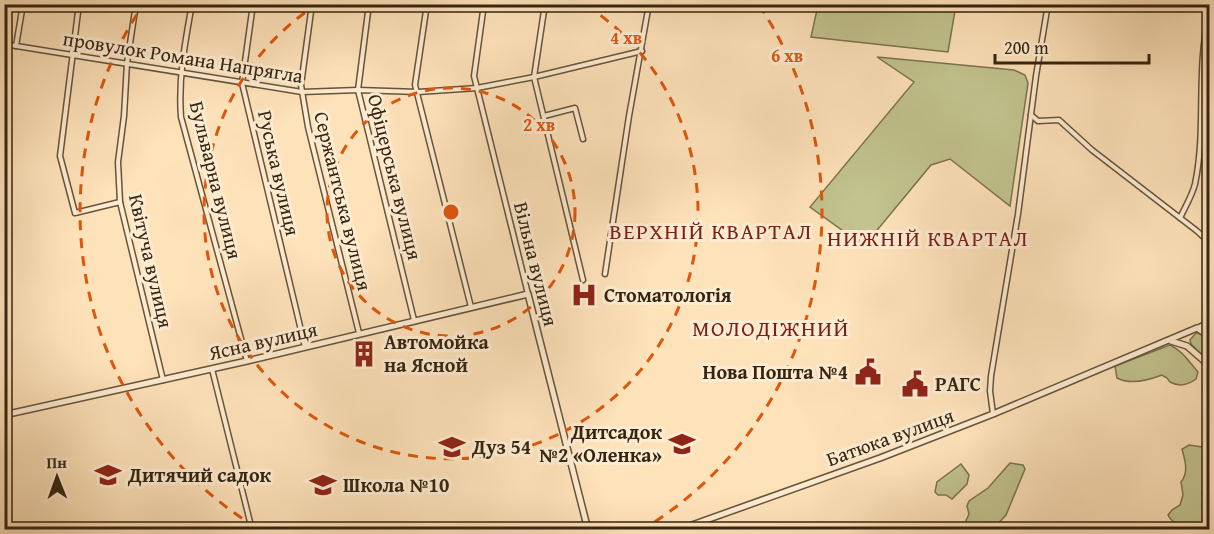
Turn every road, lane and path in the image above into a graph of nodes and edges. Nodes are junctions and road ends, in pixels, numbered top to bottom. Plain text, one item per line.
1 (23, 4) edge
2 (80, 4) edge
3 (136, 4) edge
4 (192, 4) edge
5 (253, 4) edge
6 (312, 4) edge
7 (369, 4) edge
8 (427, 4) edge
9 (484, 4) edge
10 (545, 4) edge
11 (650, 4) edge
12 (1048, 4) edge
13 (1209, 11) edge
14 (4, 44) edge
15 (16, 46) junction
16 (642, 51) junction
17 (73, 55) junction
18 (127, 63) junction
19 (181, 71) junction
20 (534, 77) junction
21 (242, 83) junction
22 (477, 88) junction
23 (358, 90) junction
24 (302, 92) junction
25 (418, 92) junction
26 (1031, 114) junction
27 (544, 116) junction
28 (583, 139) dead end
29 (120, 202) junction
30 (1180, 218) junction
31 (1209, 243) edge
32 (605, 274) dead end
33 (582, 280) dead end
34 (528, 294) junction
35 (471, 308) junction
36 (414, 320) junction
37 (1209, 322) edge
38 (1197, 328) junction
39 (359, 333) junction
40 (1209, 337) edge
41 (1170, 341) junction
42 (305, 347) junction
43 (247, 361) junction
44 (1209, 366) edge
45 (212, 369) junction
46 (164, 380) junction
47 (5, 414) edge
48 (993, 414) junction
49 (252, 530) edge
50 (588, 530) edge
51 (678, 530) edge

1 - 15 street
2 - 17 street
3 - 18 street, Квітуча вулиця
4 - 19 street, Бульварна вулиця
5 - 21 street, Руська вулиця
6 - 24 street, Сержантська вулиця
7 - 23 street, Офіцерська вулиця
8 - 25 street
9 - 22 street, Вільна вулиця
10 - 20 street
11 - 16 street
12 - 26 street
13 - 30 street
14 - 15 street, провулок Романа Напрягла
15 - 17 street, провулок Романа Напрягла
16 - 20 street, провулок Романа Напрягла
16 - 32 street
17 - 18 street, провулок Романа Напрягла
17 - 29 street
18 - 19 street, провулок Романа Напрягла
18 - 29 street, Квітуча вулиця
19 - 21 street, провулок Романа Напрягла
19 - 43 street, Бульварна вулиця
20 - 22 street, провулок Романа Напрягла
20 - 27 street
21 - 24 street, провулок Романа Напрягла
21 - 42 street, Руська вулиця
22 - 25 street, провулок Романа Напрягла
22 - 34 street, Вільна вулиця
23 - 24 street, провулок Романа Напрягла
23 - 25 street, провулок Романа Напрягла
23 - 36 street, Офіцерська вулиця
24 - 39 street, Сержантська вулиця
25 - 35 street
26 - 30 street
26 - 48 street
27 - 28 street
27 - 33 street
29 - 46 street, Квітуча вулиця
30 - 31 street
34 - 35 street, Ясна вулиця
34 - 50 street, Вільна вулиця
35 - 36 street, Ясна вулиця
36 - 39 street, Ясна вулиця
37 - 38 street, Батюка вулиця
38 - 40 street
38 - 41 street, Батюка вулиця
39 - 42 street, Ясна вулиця
41 - 44 street
41 - 48 street, Батюка вулиця
42 - 43 street, Ясна вулиця
43 - 45 street, Ясна вулиця
45 - 46 street, Ясна вулиця
45 - 49 street
46 - 47 street, Ясна вулиця
48 - 51 street, Батюка вулиця

